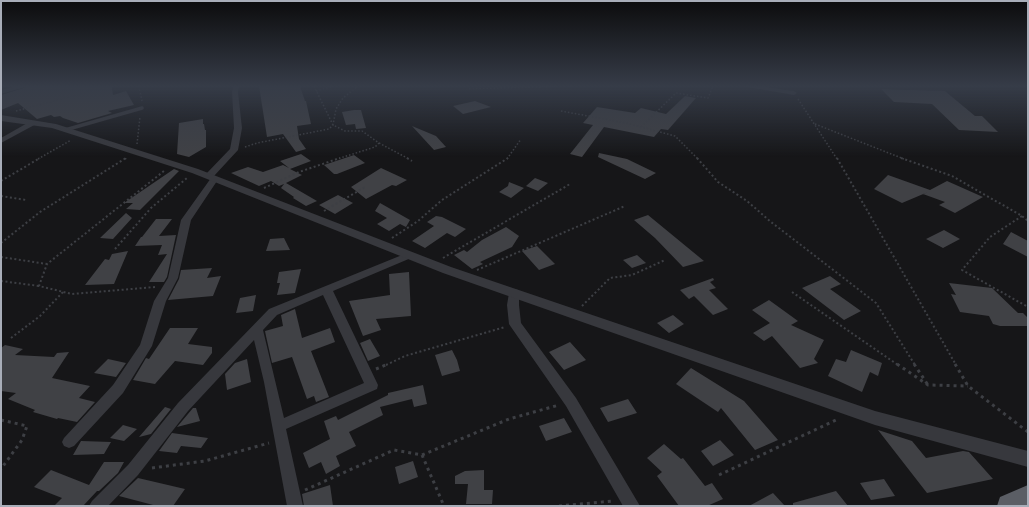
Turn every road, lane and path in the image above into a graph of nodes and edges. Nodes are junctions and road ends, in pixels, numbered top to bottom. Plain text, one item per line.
1 (21, 110) edge
2 (136, 110) edge
3 (142, 110) edge
4 (236, 110) edge
5 (325, 110) edge
6 (336, 110) edge
7 (659, 110) edge
8 (806, 110) edge
9 (16, 111) dead end
10 (561, 111) dead end
11 (1, 118) edge
12 (34, 123) junction
13 (815, 123) junction
14 (333, 125) junction
15 (641, 127) junction
16 (64, 130) junction
17 (81, 135) junction
18 (521, 139) dead end
19 (1, 141) edge
20 (379, 143) junction
21 (234, 150) junction
22 (136, 152) junction
23 (412, 161) dead end
24 (173, 164) junction
25 (195, 171) junction
26 (212, 177) junction
27 (1, 181) edge
28 (570, 184) dead end
29 (365, 187) dead end
30 (253, 193) junction
31 (1, 196) edge
32 (26, 200) dead end
33 (625, 206) dead end
34 (1022, 216) junction
35 (312, 217) junction
36 (1028, 221) edge
37 (1, 243) edge
38 (381, 245) junction
39 (115, 249) dead end
40 (407, 256) junction
41 (1, 257) edge
42 (666, 260) dead end
43 (47, 264) junction
44 (432, 265) junction
45 (463, 276) junction
46 (1, 282) edge
47 (39, 286) junction
48 (169, 286) junction
49 (326, 289) junction
50 (63, 292) junction
51 (792, 292) dead end
52 (514, 293) junction
53 (1028, 307) edge
54 (574, 314) junction
55 (515, 324) junction
56 (257, 328) junction
57 (11, 338) dead end
58 (367, 373) junction
59 (928, 385) junction
60 (968, 386) junction
61 (571, 402) junction
62 (856, 411) junction
63 (1, 420) edge
64 (279, 426) junction
65 (1028, 432) edge
66 (282, 440) junction
67 (69, 442) dead end
68 (422, 455) junction
69 (1028, 459) edge
70 (1, 469) edge
71 (133, 470) junction
72 (720, 475) dead end
73 (1028, 498) edge
74 (294, 501) edge
75 (630, 503) edge
76 (97, 506) edge
77 (444, 506) edge
78 (559, 506) edge
79 (1009, 506) edge

1 - 9 path
2 - 16 lane
3 - 22 path
4 - 21 street
5 - 14 path
6 - 14 path
7 - 15 path
8 - 13 path
10 - 15 path
11 - 12 street
12 - 16 street
12 - 19 street
13 - 34 path
13 - 60 path
14 - 20 path
14 - 21 path
15 - 59 path
16 - 17 street
17 - 22 street
17 - 27 path
18 - 38 path
20 - 23 path
20 - 30 path
21 - 26 street
22 - 24 street
22 - 37 path
24 - 25 street
24 - 43 path
25 - 26 street
25 - 39 path
26 - 30 street
26 - 48 street
28 - 44 path
29 - 35 path
30 - 35 street
31 - 32 path
33 - 45 path
34 - 36 path
34 - 53 path
35 - 38 street
38 - 40 street
40 - 44 street
40 - 49 street
41 - 43 path
42 - 54 path
43 - 47 path
44 - 45 street
45 - 52 street
46 - 47 path
47 - 50 path
48 - 50 path
48 - 67 street
49 - 56 street
49 - 58 street
50 - 57 path
51 - 59 path
52 - 54 street
52 - 55 street
54 - 62 street
55 - 58 path
55 - 61 street
56 - 64 street
56 - 71 street
58 - 64 street
59 - 60 path
60 - 65 path
61 - 68 path
61 - 75 street
62 - 69 street
62 - 72 path
63 - 70 path
64 - 66 street
66 - 71 path
66 - 74 street
68 - 74 path
68 - 77 path
71 - 76 street
73 - 79 highway
75 - 78 path

